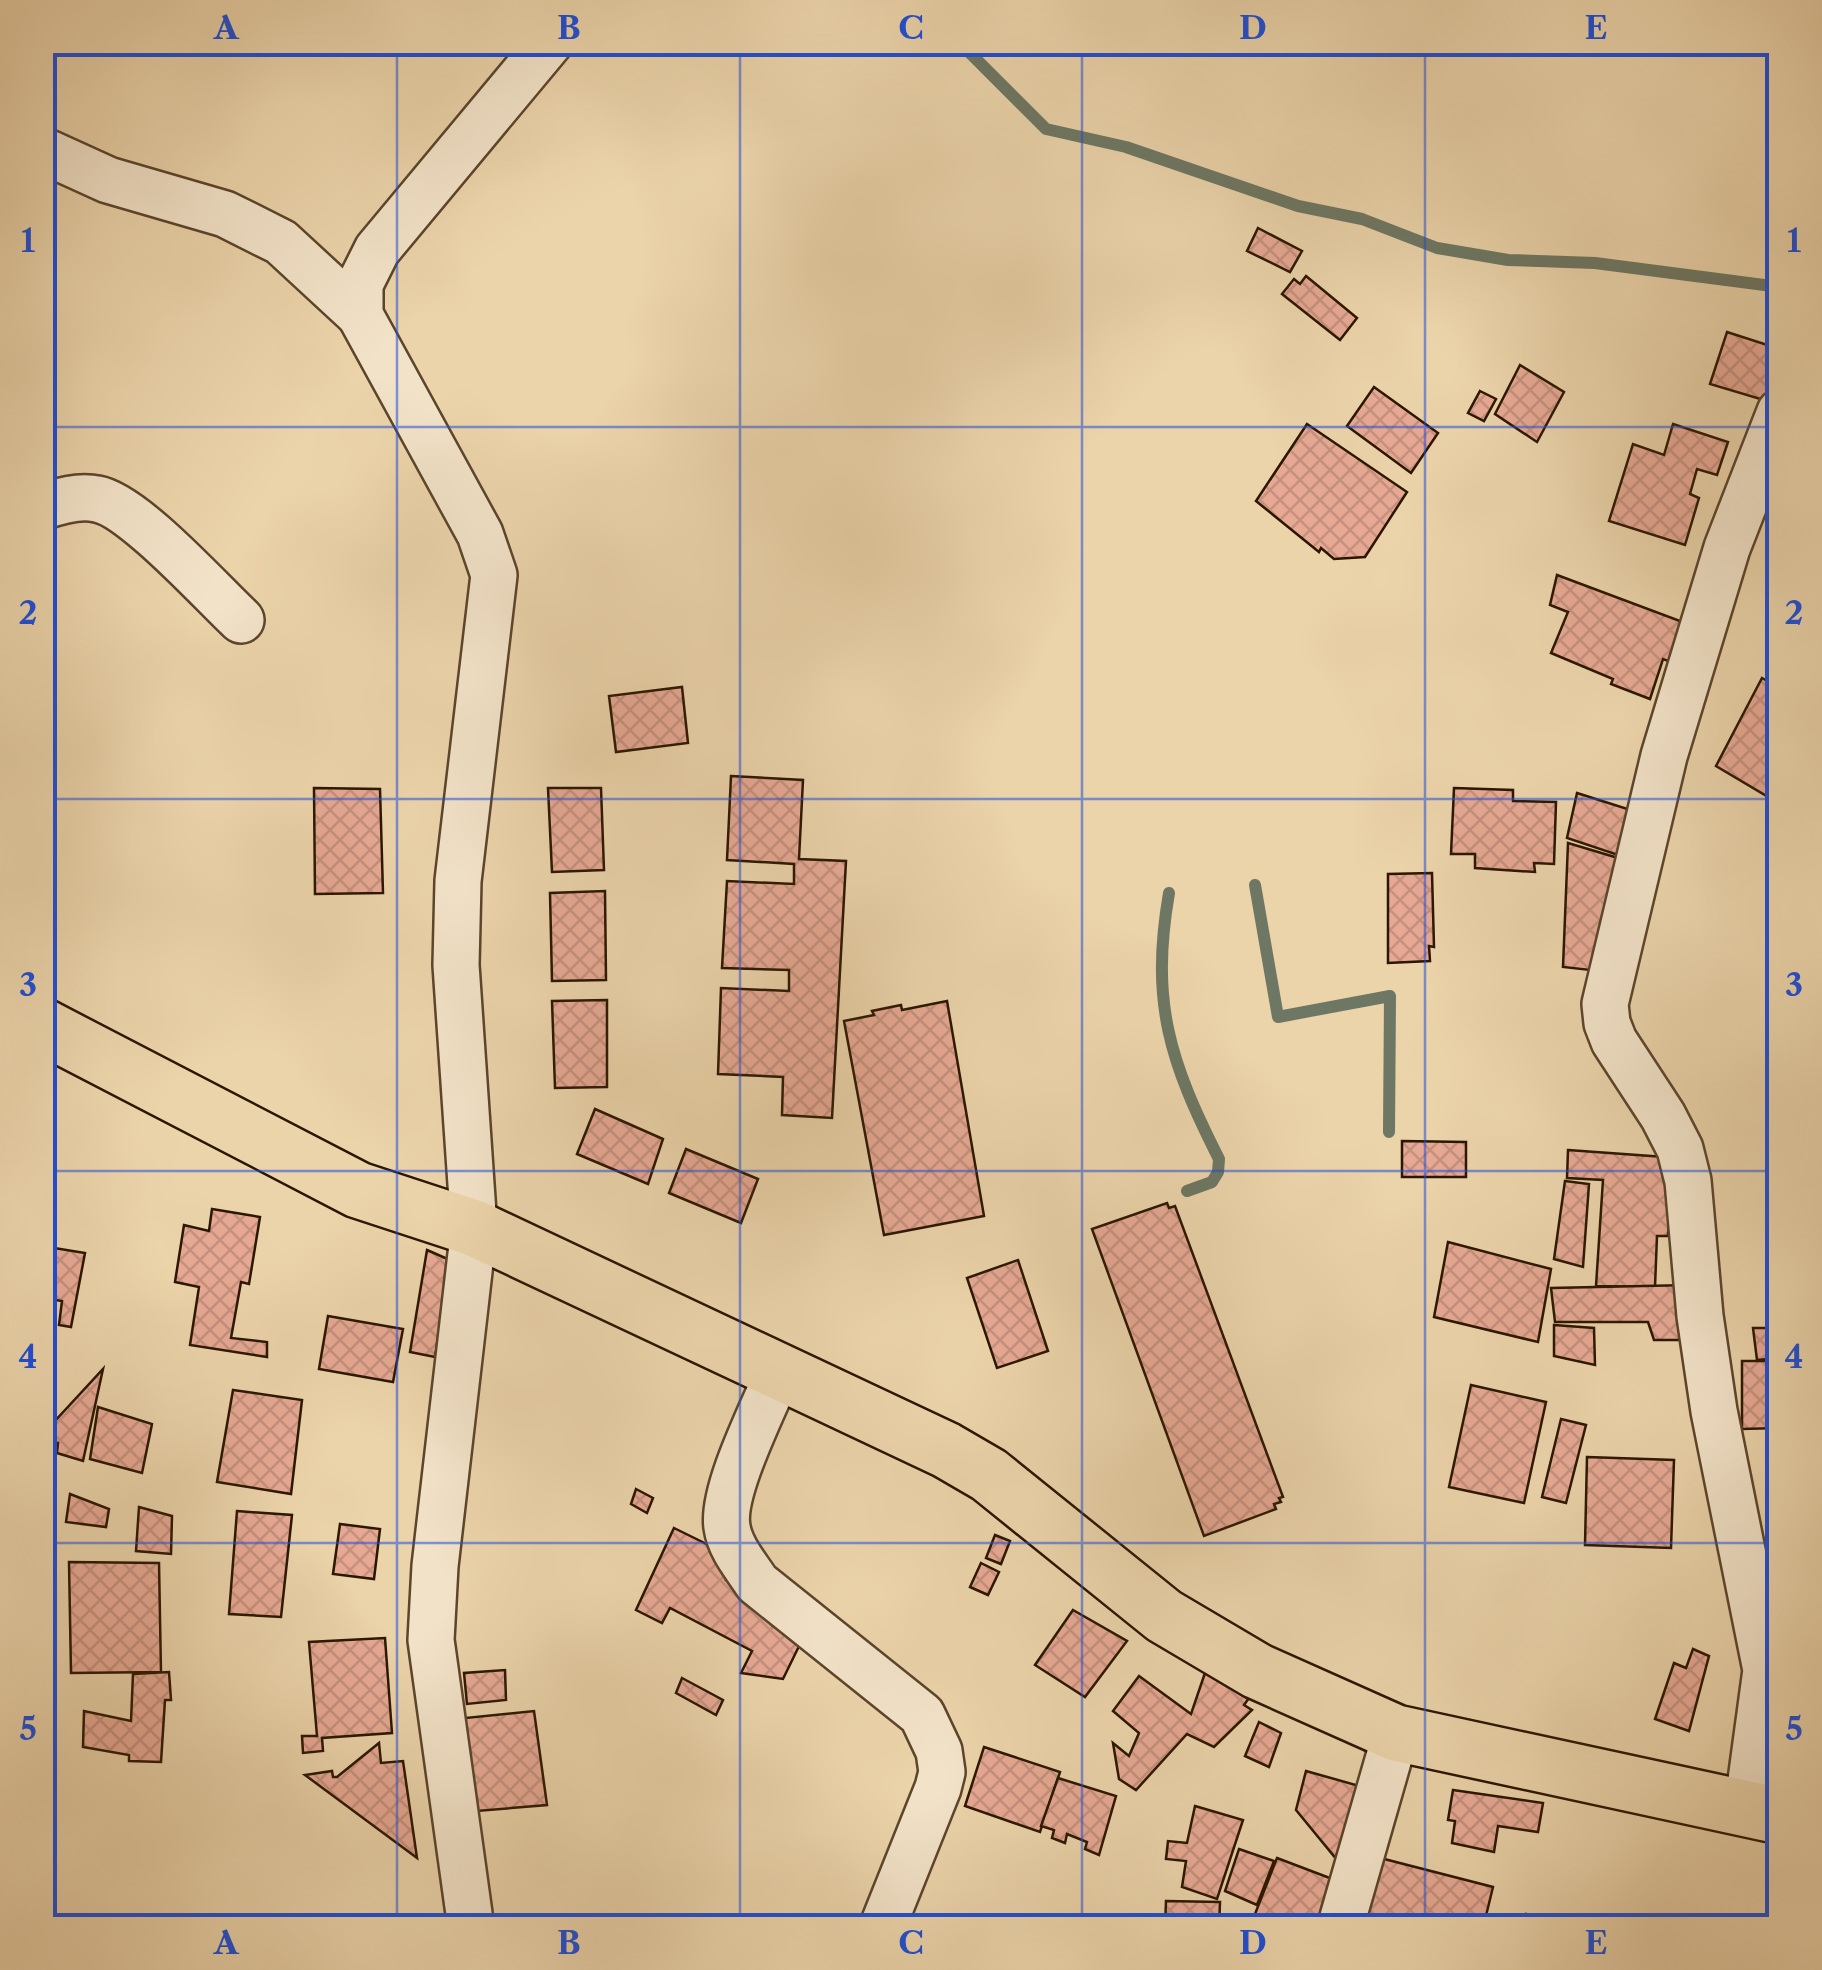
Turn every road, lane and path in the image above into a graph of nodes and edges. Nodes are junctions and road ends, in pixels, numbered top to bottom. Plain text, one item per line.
1 (550, 42) edge
2 (42, 150) edge
3 (360, 315) junction
4 (1780, 412) edge
5 (42, 507) edge
6 (241, 620) dead end
7 (42, 1026) edge
8 (474, 1228) junction
9 (779, 1371) junction
10 (1396, 1733) junction
11 (1763, 1813) edge
12 (471, 1928) edge
13 (882, 1928) edge
14 (1340, 1928) edge

1 - 3 street
2 - 3 street
3 - 8 street
4 - 11 street
5 - 6 street
7 - 8 main road
8 - 9 main road
8 - 12 street
9 - 10 main road
9 - 13 street
10 - 11 main road
10 - 14 street

